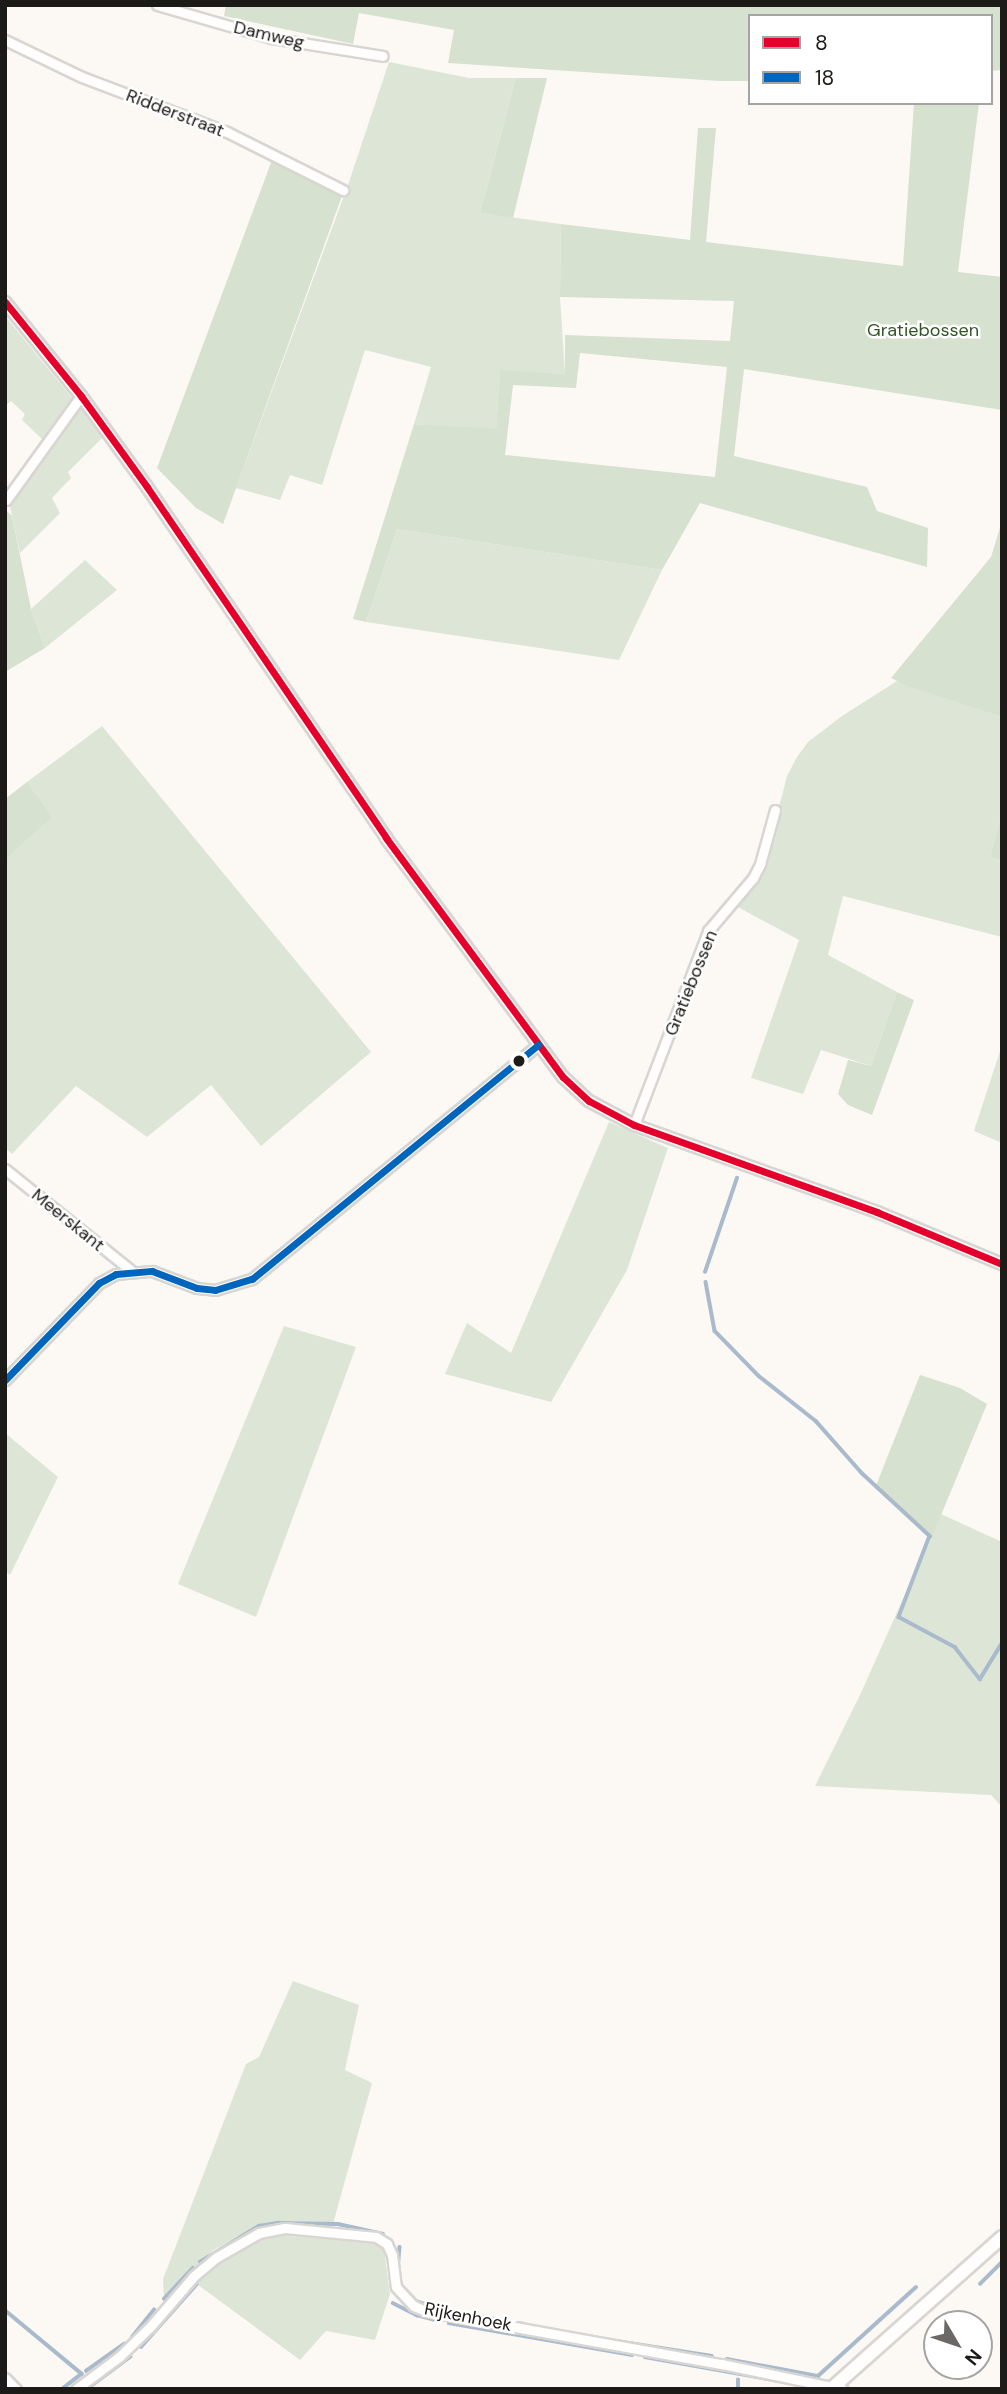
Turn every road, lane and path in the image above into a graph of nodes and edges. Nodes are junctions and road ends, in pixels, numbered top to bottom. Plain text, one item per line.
1 (157, 5) edge
2 (5, 40) edge
3 (383, 56) dead end
4 (343, 190) dead end
5 (5, 302) edge
6 (80, 396) junction
7 (6, 500) edge
8 (775, 810) dead end
9 (538, 1045) junction
10 (634, 1125) junction
11 (5, 1169) edge
12 (1002, 1264) edge
13 (132, 1271) junction
14 (5, 1380) edge
15 (1002, 2237) edge
16 (5, 2378) edge
17 (836, 2388) edge
18 (16, 2389) edge
19 (76, 2389) edge

1 - 3 street, Damweg
2 - 4 street, Ridderstraat
5 - 6 street
6 - 7 street
6 - 9 street
8 - 10 street, Gratiebossen
9 - 10 street
9 - 13 street, Meerskant
10 - 12 street
11 - 13 street, Meerskant
13 - 14 street, Meerskant
15 - 17 main road
16 - 18 street
17 - 19 street, Rijkenhoek

